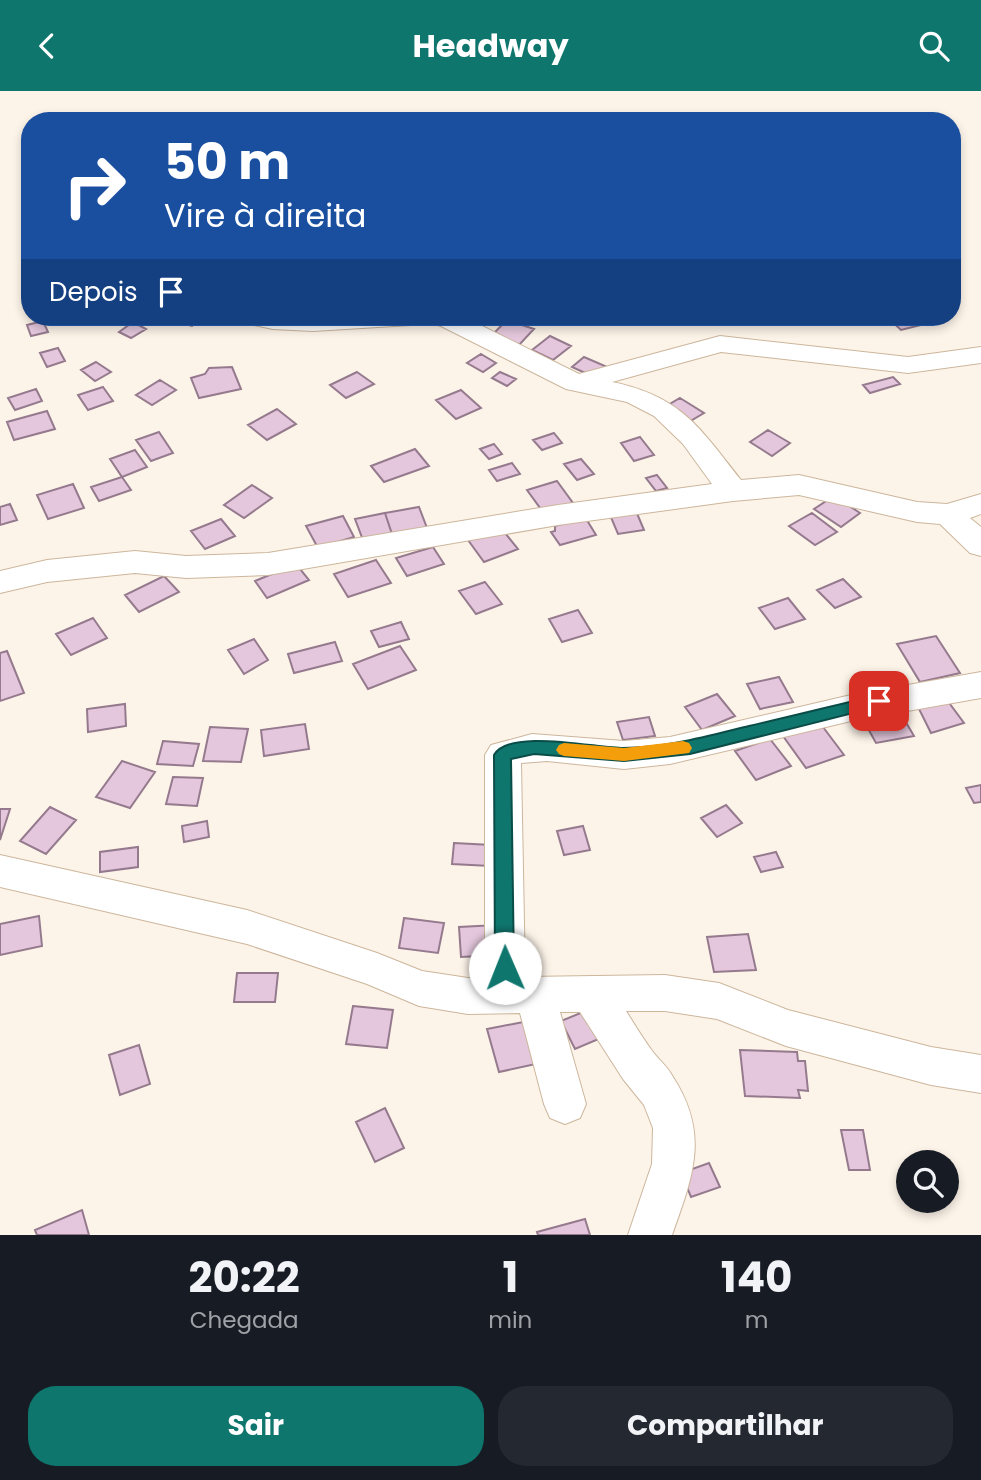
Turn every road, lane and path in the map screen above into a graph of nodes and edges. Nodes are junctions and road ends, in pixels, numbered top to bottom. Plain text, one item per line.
1 (463, 326) edge
2 (981, 355) edge
3 (576, 383) junction
4 (733, 491) junction
5 (981, 504) edge
6 (948, 514) junction
7 (981, 545) edge
8 (0, 582) edge
9 (981, 685) edge
10 (0, 871) edge
11 (590, 994) junction
12 (520, 995) junction
13 (981, 1074) edge
14 (565, 1104) dead end
15 (650, 1235) edge

1 - 3 street
2 - 3 street
3 - 4 street
4 - 6 street
4 - 8 street
5 - 6 street
6 - 7 street
9 - 12 street
10 - 12 street
11 - 12 street
11 - 13 street
11 - 15 street
12 - 14 street

